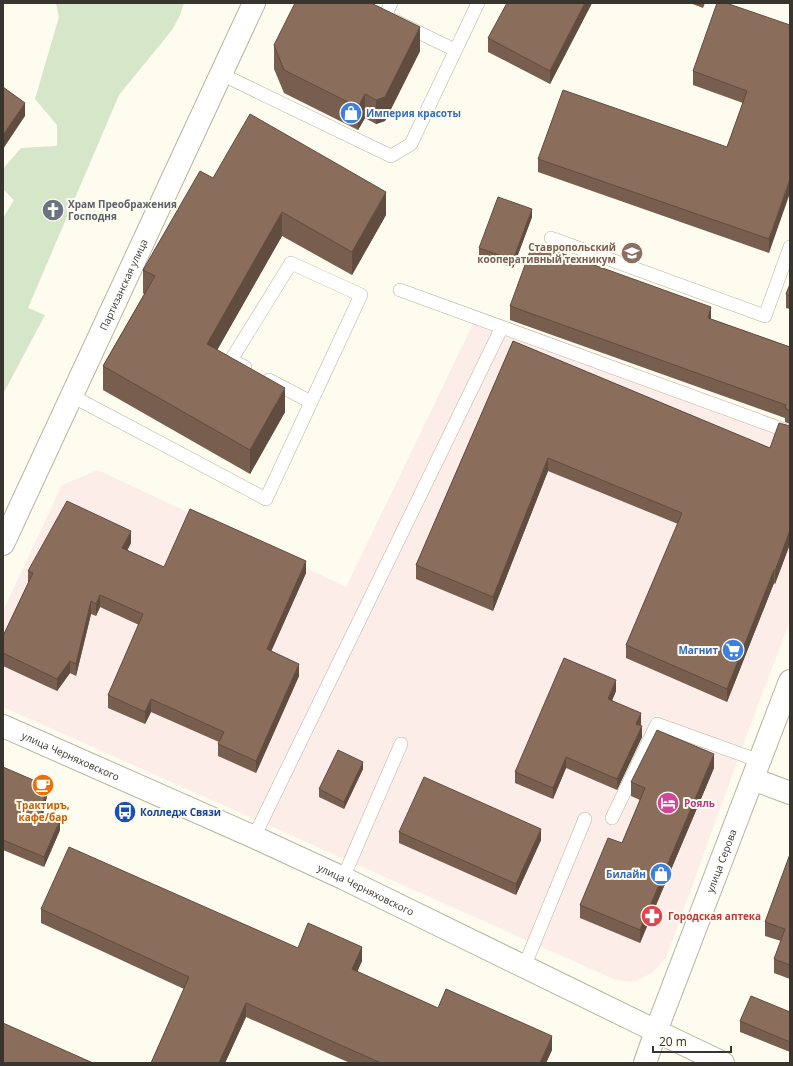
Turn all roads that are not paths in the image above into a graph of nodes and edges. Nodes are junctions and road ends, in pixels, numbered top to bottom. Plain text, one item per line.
1 (254, 3) edge
2 (392, 3) edge
3 (478, 3) edge
4 (455, 50) junction
5 (221, 74) junction
6 (551, 238) dead end
7 (790, 247) edge
8 (400, 290) dead end
9 (502, 328) junction
10 (72, 396) junction
11 (311, 402) junction
12 (790, 432) edge
13 (3, 544) edge
14 (790, 681) edge
15 (3, 726) edge
16 (401, 744) dead end
17 (756, 770) junction
18 (790, 793) edge
19 (612, 818) dead end
20 (585, 819) dead end
21 (254, 837) junction
22 (343, 878) junction
23 (524, 967) junction
24 (656, 1031) junction
25 (645, 1063) edge
26 (723, 1063) edge

1 - 5 main road, Партизанская улица
2 - 4 lane
3 - 4 lane
4 - 5 lane
5 - 10 main road, Партизанская улица
6 - 7 lane
8 - 9 lane
9 - 12 lane
9 - 21 lane
10 - 11 lane
10 - 13 main road, Партизанская улица
11 - 11 lane
14 - 17 main road, улица Серова
15 - 21 main road, улица Черняховского
16 - 22 lane
17 - 18 main road
17 - 19 lane
17 - 24 main road, улица Серова
20 - 23 lane
21 - 22 main road, улица Черняховского
22 - 23 main road, улица Черняховского
23 - 24 main road, улица Черняховского
24 - 25 main road, улица Серова
24 - 26 main road, улица Черняховского

